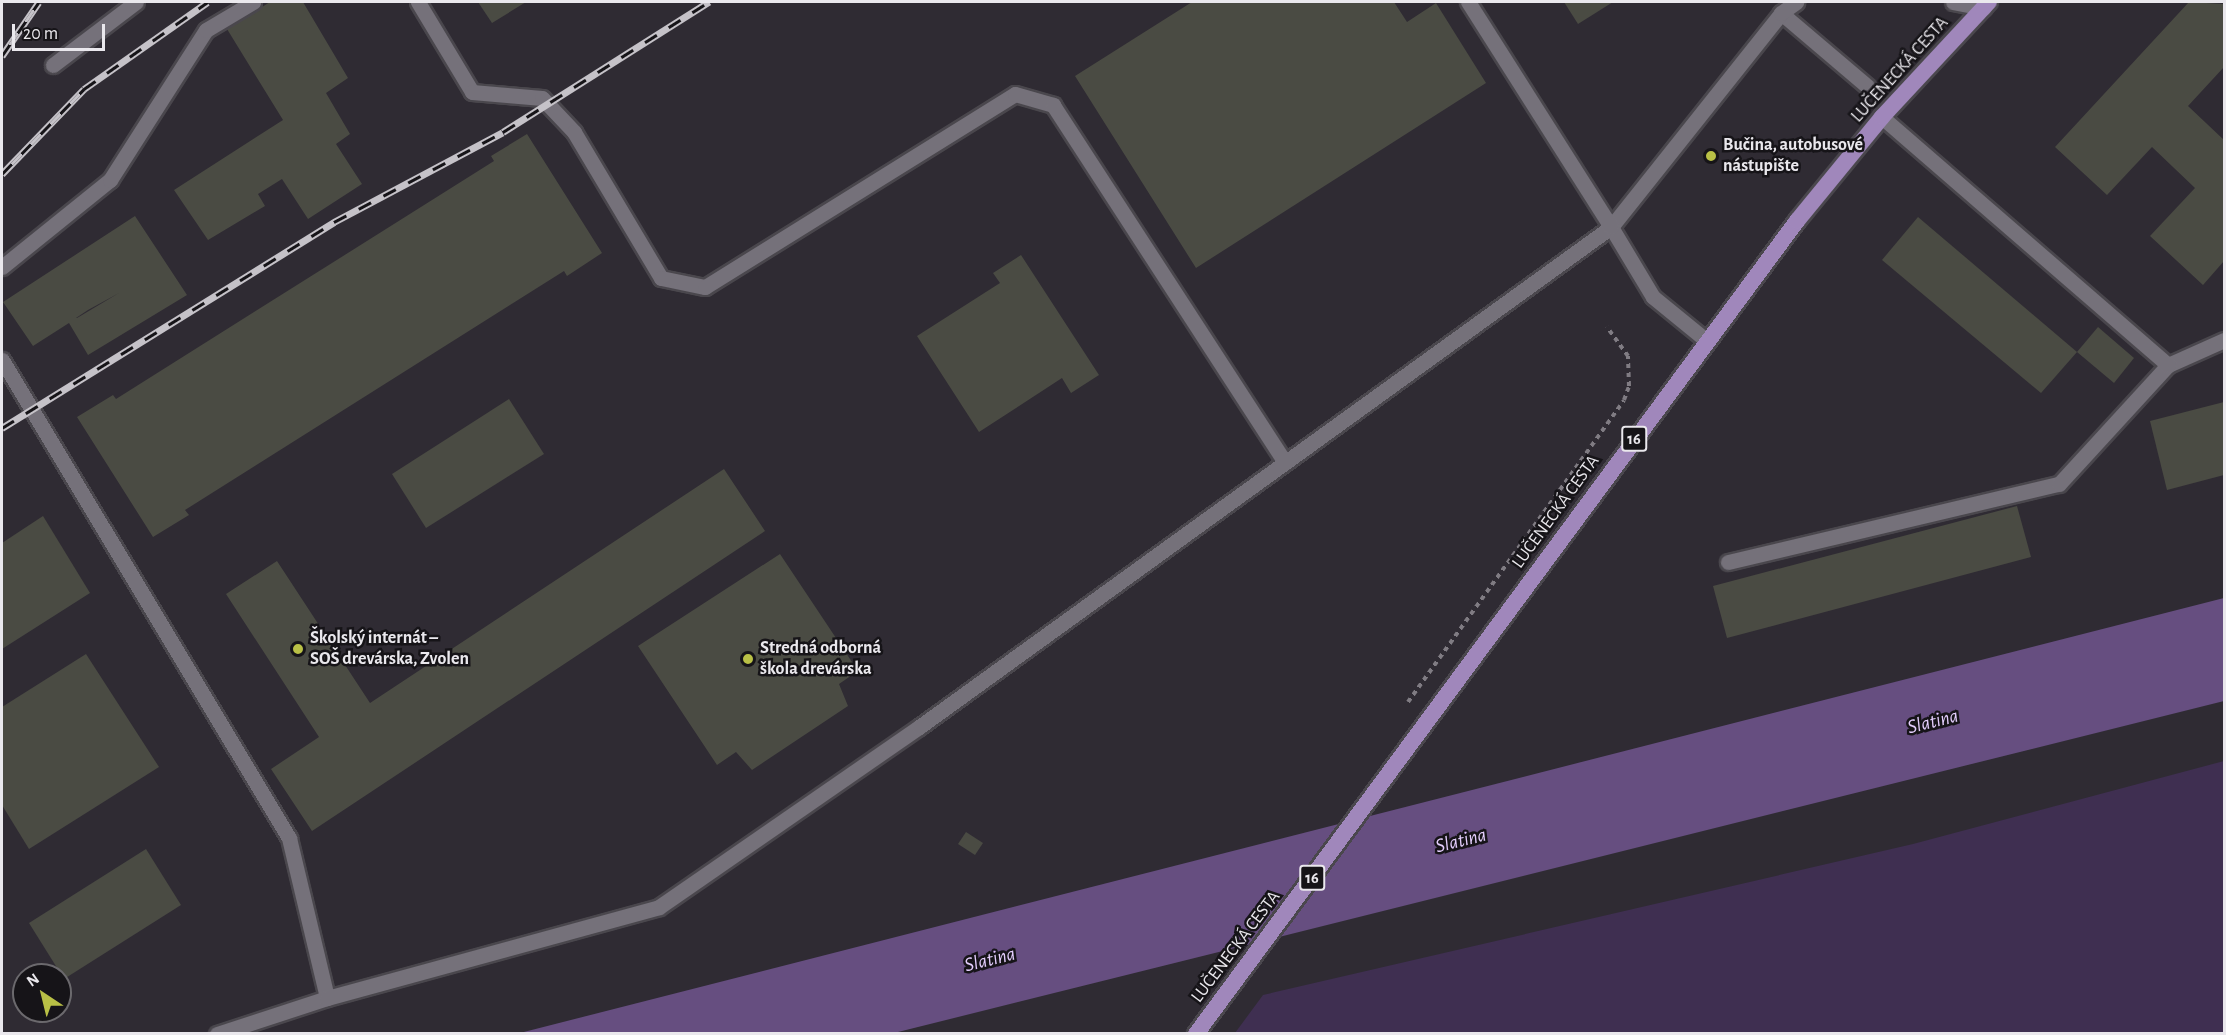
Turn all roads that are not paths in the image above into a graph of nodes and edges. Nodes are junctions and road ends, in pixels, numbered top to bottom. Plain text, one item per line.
1 (136, 2) edge
2 (253, 2) edge
3 (418, 2) edge
4 (1468, 2) edge
5 (1796, 2) edge
6 (1953, 2) edge
7 (1986, 5) edge
8 (1781, 13) junction
9 (53, 65) dead end
10 (1867, 86) dead end
11 (1882, 117) junction
12 (1611, 227) junction
13 (2, 267) edge
14 (2224, 340) edge
15 (1707, 341) junction
16 (2, 360) edge
17 (2168, 365) junction
18 (1285, 462) junction
19 (1728, 562) dead end
20 (327, 998) junction
21 (217, 1034) edge
22 (1196, 1034) edge

1 - 9 lane
2 - 13 lane
3 - 18 lane
4 - 12 lane
5 - 8 lane
6 - 7 lane
7 - 11 main road, LUČENECKÁ CESTA / 16
8 - 10 lane
8 - 12 lane
11 - 15 main road, LUČENECKÁ CESTA / 16
11 - 17 lane
12 - 15 lane
12 - 18 lane
14 - 17 lane
15 - 22 main road, LUČENECKÁ CESTA / 16
16 - 20 lane
17 - 19 lane
18 - 20 lane
20 - 21 lane

